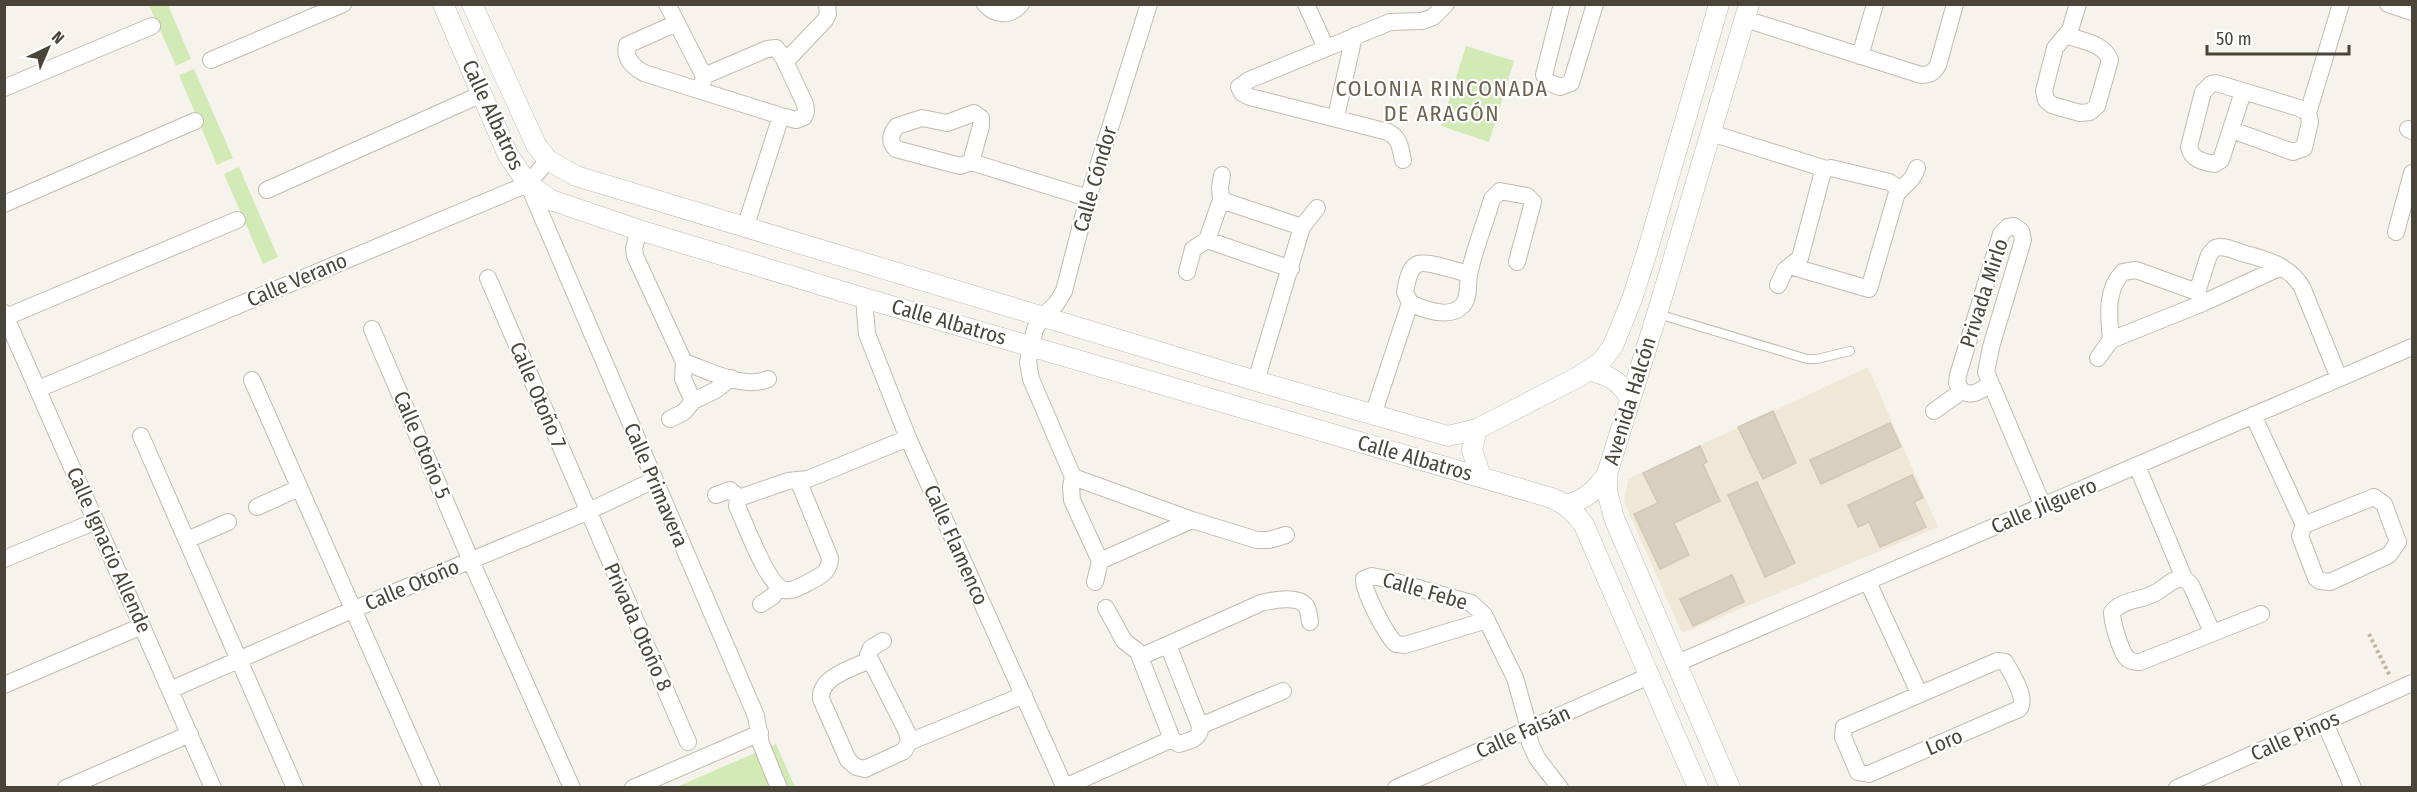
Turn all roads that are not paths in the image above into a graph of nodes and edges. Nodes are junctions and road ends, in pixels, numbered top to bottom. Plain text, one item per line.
1 (343, 4) edge
2 (442, 4) edge
3 (472, 4) edge
4 (667, 4) edge
5 (827, 4) edge
6 (985, 4) edge
7 (1021, 4) edge
8 (1149, 4) edge
9 (1306, 4) edge
10 (1446, 4) edge
11 (1562, 4) edge
12 (1595, 4) edge
13 (1719, 4) edge
14 (1875, 4) edge
15 (2078, 4) edge
16 (2341, 4) edge
17 (2388, 4) edge
18 (1954, 5) edge
19 (1747, 12) edge
20 (2412, 12) edge
21 (677, 23) junction
22 (152, 26) dead end
23 (2066, 35) junction
24 (1353, 36) junction
25 (1326, 48) junction
26 (1860, 56) junction
27 (212, 60) dead end
28 (785, 62) junction
29 (703, 83) junction
30 (4, 88) edge
31 (2243, 92) junction
32 (482, 94) junction
33 (2308, 113) junction
34 (781, 116) junction
35 (1336, 117) junction
36 (195, 121) dead end
37 (2232, 130) junction
38 (1711, 133) junction
39 (548, 160) junction
40 (1403, 160) dead end
41 (971, 162) junction
42 (1917, 168) dead end
43 (1826, 169) junction
44 (2412, 173) edge
45 (1222, 175) dead end
46 (528, 184) junction
47 (1900, 189) junction
48 (267, 190) dead end
49 (1088, 198) junction
50 (1221, 200) junction
51 (4, 204) edge
52 (1317, 208) dead end
53 (2406, 210) edge
54 (237, 220) dead end
55 (1302, 227) junction
56 (746, 228) junction
57 (639, 230) junction
58 (2396, 232) dead end
59 (1207, 240) junction
60 (1517, 262) dead end
61 (1790, 266) junction
62 (2281, 267) junction
63 (1291, 269) junction
64 (1187, 272) dead end
65 (1469, 274) junction
66 (488, 278) dead end
67 (1779, 285) dead end
68 (864, 298) junction
69 (2200, 298) junction
70 (1410, 303) junction
71 (1657, 314) junction
72 (5, 315) edge
73 (1043, 316) junction
74 (372, 329) dead end
75 (2111, 340) junction
76 (1030, 345) junction
77 (2412, 347) edge
78 (1850, 351) dead end
79 (2098, 358) dead end
80 (684, 362) junction
81 (1590, 370) junction
82 (731, 378) junction
83 (2339, 378) junction
84 (768, 379) dead end
85 (252, 380) dead end
86 (1256, 381) junction
87 (1989, 385) junction
88 (38, 389) junction
89 (1962, 391) junction
90 (1630, 399) junction
91 (693, 401) junction
92 (1934, 411) dead end
93 (1373, 415) junction
94 (2253, 415) junction
95 (670, 419) dead end
96 (1477, 429) junction
97 (141, 436) dead end
98 (908, 438) junction
99 (2137, 466) junction
100 (1607, 474) junction
101 (1073, 477) junction
102 (1481, 477) junction
103 (654, 480) junction
104 (798, 480) junction
105 (299, 488) junction
106 (716, 495) dead end
107 (739, 498) junction
108 (1566, 504) junction
109 (2043, 506) junction
110 (257, 507) dead end
111 (587, 512) junction
112 (1192, 520) junction
113 (96, 521) junction
114 (228, 522) dead end
115 (2304, 525) junction
116 (1286, 535) dead end
117 (187, 540) junction
118 (4, 558) edge
119 (471, 561) junction
120 (1100, 561) junction
121 (2184, 578) junction
122 (1095, 582) dead end
123 (1868, 582) junction
124 (779, 588) junction
125 (761, 604) dead end
126 (1106, 608) dead end
127 (352, 610) junction
128 (2261, 614) dead end
129 (1487, 620) junction
130 (1310, 622) dead end
131 (142, 626) junction
132 (2212, 632) junction
133 (883, 641) dead end
134 (1168, 645) junction
135 (1140, 657) junction
136 (238, 659) junction
137 (870, 660) junction
138 (1675, 664) junction
139 (1650, 676) junction
140 (2412, 683) edge
141 (4, 685) edge
142 (170, 690) junction
143 (1283, 691) dead end
144 (1919, 693) junction
145 (1024, 695) junction
146 (2325, 723) junction
147 (1200, 726) junction
148 (1528, 729) junction
149 (760, 733) junction
150 (190, 734) junction
151 (1172, 739) junction
152 (688, 742) dead end
153 (909, 742) junction
154 (1065, 787) edge
155 (66, 788) edge
156 (213, 788) edge
157 (295, 788) edge
158 (432, 788) edge
159 (572, 788) edge
160 (633, 788) edge
161 (779, 788) edge
162 (1396, 788) edge
163 (1560, 788) edge
164 (1698, 788) edge
165 (1730, 788) edge
166 (2177, 788) edge
167 (2353, 788) edge

1 - 27 street
2 - 32 street, Calle Albatros
3 - 39 street, Calle Albatros
4 - 21 street
5 - 28 street
6 - 7 street
8 - 49 street, Calle Cóndor
9 - 25 street
10 - 24 street
11 - 12 street
13 - 81 street, Avenida Halcón
14 - 26 street
15 - 23 street
16 - 33 street
17 - 20 street
18 - 26 street
19 - 26 street
19 - 38 street, Avenida Halcón
21 - 29 street
21 - 29 street
22 - 30 street
23 - 23 street
24 - 25 street
24 - 35 street
25 - 35 street
28 - 29 street
28 - 34 street
29 - 34 street
31 - 33 street
31 - 37 street
31 - 37 street
32 - 46 street, Calle Albatros
32 - 48 street
33 - 37 street
34 - 56 street
35 - 40 street
36 - 51 street
38 - 43 street
38 - 71 street, Avenida Halcón
39 - 46 street, Calle Verano
39 - 56 street, Calle Albatros
41 - 41 street
41 - 49 street
42 - 47 street
43 - 47 street
43 - 61 street
44 - 53 street
45 - 50 street
46 - 57 street, Calle Albatros
46 - 88 street, Calle Verano
46 - 103 street, Calle Primavera
47 - 61 street
49 - 73 street, Calle Cóndor
50 - 55 street
50 - 59 street
52 - 55 street
53 - 58 street
54 - 72 street
55 - 63 street
56 - 73 street, Calle Albatros
57 - 68 street, Calle Albatros
57 - 80 street
59 - 63 street
59 - 64 street
60 - 65 street
61 - 67 street
62 - 69 street
62 - 69 street
62 - 83 street
63 - 86 street
65 - 70 street
65 - 70 street
66 - 111 street, Calle Otoño 7
68 - 76 street, Calle Albatros
68 - 98 street, Calle Flamenco
69 - 75 street
69 - 75 street
70 - 93 street
71 - 78 lane
71 - 90 street, Avenida Halcón
72 - 88 street, Calle Ignacio Allende
73 - 76 street, Calle Cóndor
73 - 86 street, Calle Albatros
74 - 119 street, Calle Otoño 5
75 - 79 street
76 - 101 street
76 - 102 street, Calle Albatros
77 - 83 street, Calle Jilguero
80 - 82 street
80 - 91 street
81 - 90 street
81 - 96 street, Calle Albatros
82 - 84 street
82 - 91 street
83 - 94 street, Calle Jilguero
85 - 105 street
86 - 93 street, Calle Albatros
87 - 89 street
87 - 89 street, Privada Mirlo
87 - 109 street
88 - 113 street, Calle Ignacio Allende
89 - 92 street
90 - 100 street, Avenida Halcón
91 - 95 street
93 - 96 street, Calle Albatros
94 - 99 street, Calle Jilguero
94 - 115 street
96 - 102 street
97 - 117 street
98 - 104 street
98 - 145 street, Calle Flamenco
99 - 109 street, Calle Jilguero
99 - 121 street
100 - 108 street
100 - 138 street, Avenida Halcón
101 - 112 street
101 - 120 street
102 - 108 street, Calle Albatros
103 - 111 street, Calle Otoño
103 - 149 street, Calle Primavera
104 - 107 street
104 - 124 street
105 - 110 street
105 - 127 street
106 - 107 street
107 - 124 street
108 - 139 street
109 - 123 street, Calle Jilguero
111 - 119 street, Calle Otoño
111 - 152 street, Privada Otoño 8
112 - 116 street
112 - 120 street
113 - 118 street
113 - 131 street, Calle Ignacio Allende
114 - 117 street
115 - 115 street
117 - 136 street
119 - 127 street, Calle Otoño
119 - 159 street, Calle Otoño 5
120 - 122 street
121 - 132 street
121 - 132 street
123 - 138 street, Calle Jilguero
123 - 144 street
124 - 125 street
126 - 135 street
127 - 136 street, Calle Otoño
127 - 158 street
128 - 132 street
129 - 129 street, Calle Febe
129 - 148 street
130 - 134 street
131 - 141 street
131 - 142 street, Calle Ignacio Allende
133 - 137 street
134 - 135 street
134 - 147 street
135 - 151 street
136 - 142 street, Calle Otoño
136 - 157 street
137 - 153 street
137 - 153 street
138 - 165 street, Avenida Halcón
139 - 148 street, Calle Faisán
139 - 164 street
140 - 146 street, Calle Pinos
142 - 150 street, Calle Ignacio Allende
143 - 147 street
144 - 144 street, Loro
145 - 153 street
145 - 154 street, Calle Flamenco
146 - 166 street, Calle Pinos
146 - 167 street
147 - 151 street
148 - 162 street, Calle Faisán
148 - 163 street
149 - 160 street
149 - 161 street, Calle Primavera
150 - 155 street
150 - 156 street, Calle Ignacio Allende
151 - 154 street

